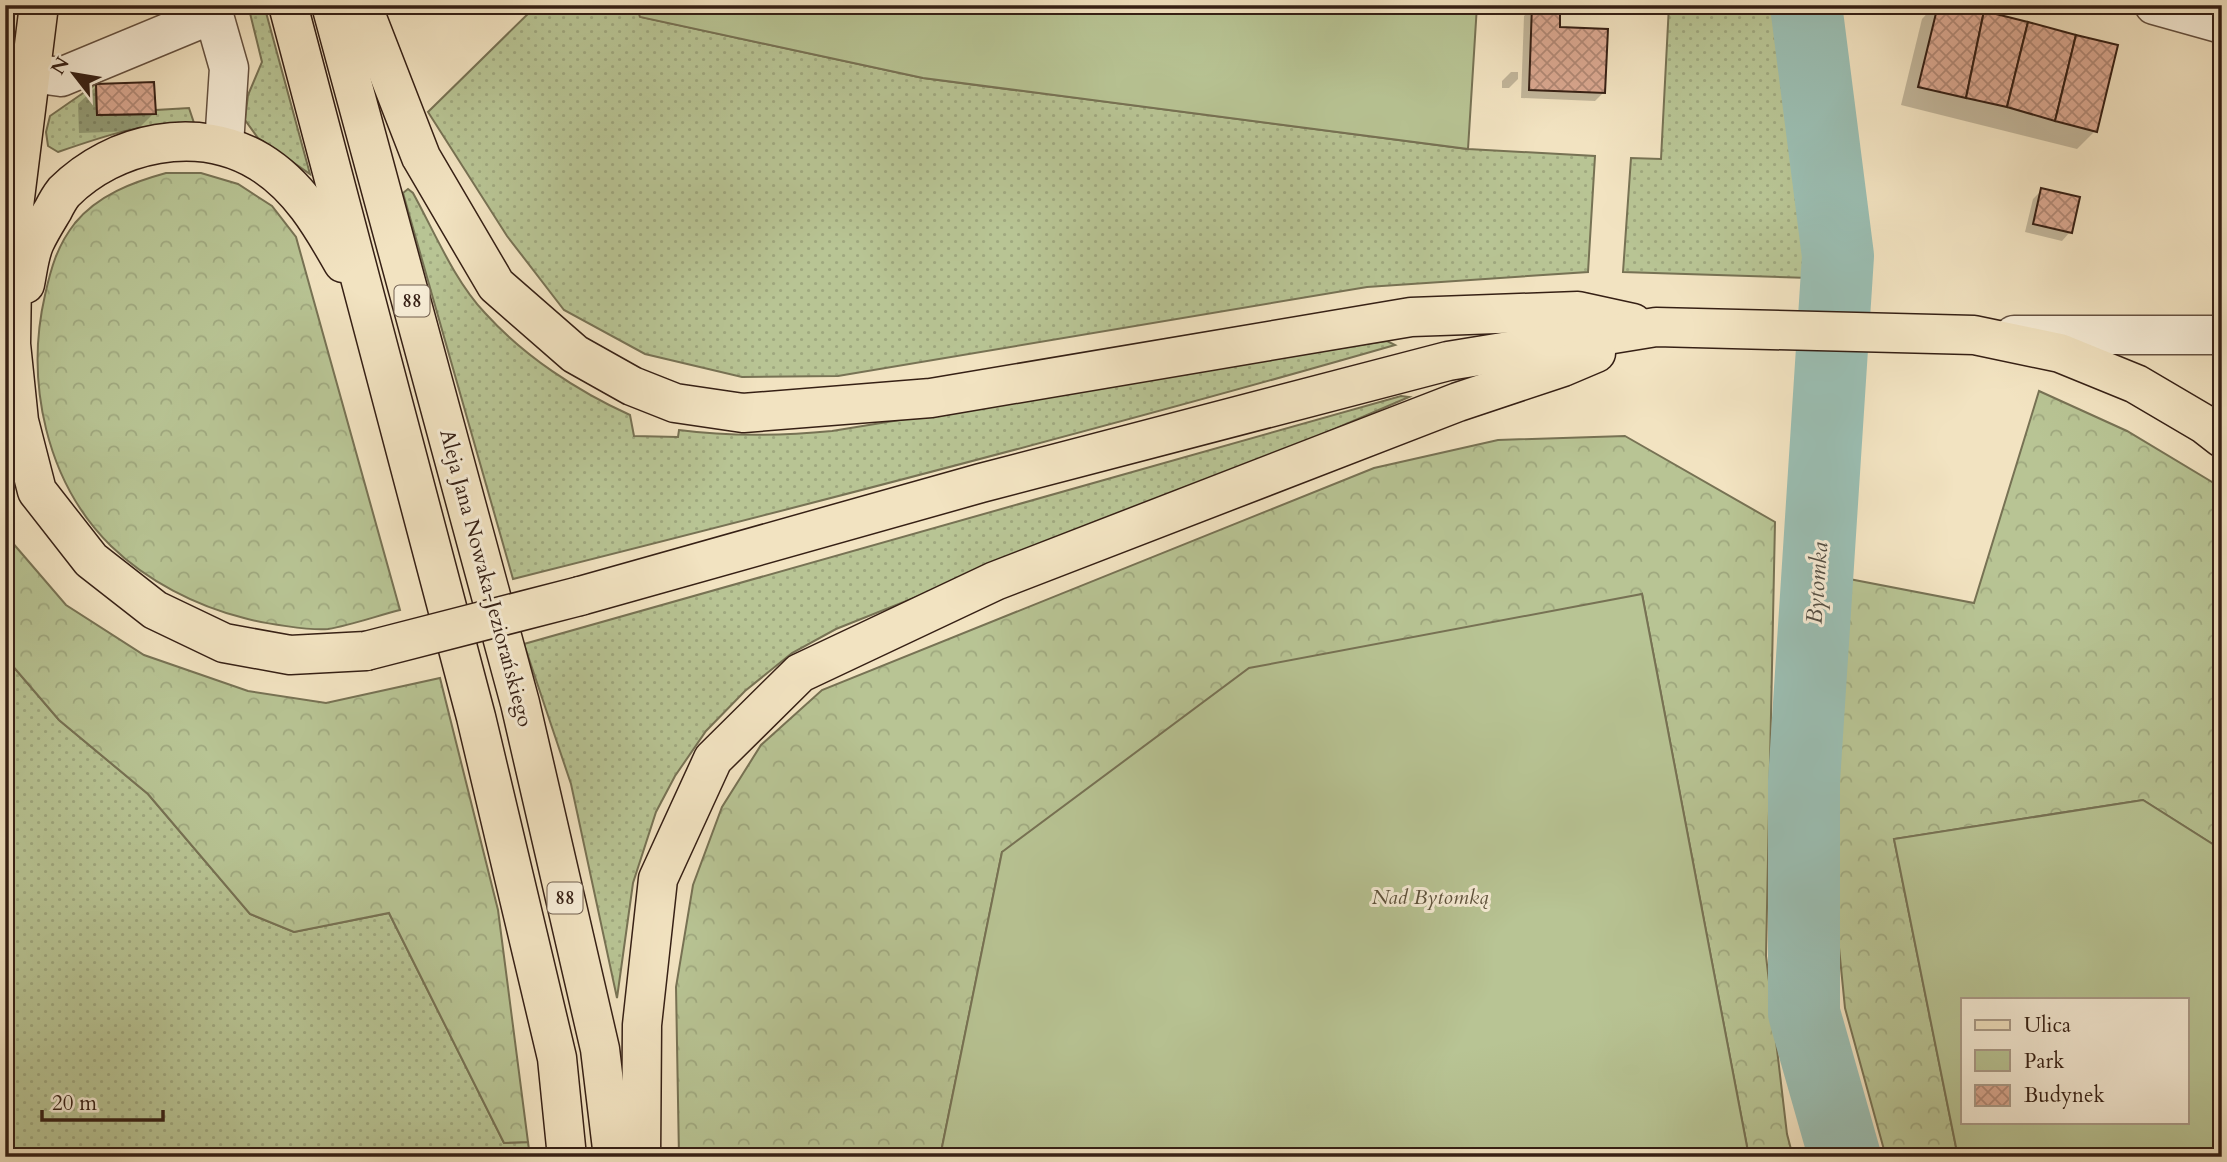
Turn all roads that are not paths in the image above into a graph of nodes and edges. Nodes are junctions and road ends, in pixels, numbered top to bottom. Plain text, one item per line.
1 (39, 5) edge
2 (288, 5) edge
3 (331, 5) edge
4 (362, 5) edge
5 (2154, 5) edge
6 (212, 10) edge
7 (2222, 24) edge
8 (31, 73) junction
9 (224, 145) junction
10 (366, 304) junction
11 (1656, 327) junction
12 (1967, 335) junction
13 (2222, 335) edge
14 (11, 344) junction
15 (2222, 438) edge
16 (567, 1157) edge
17 (613, 1157) edge
18 (641, 1157) edge

1 - 8 main road
2 - 10 main road, 88
3 - 17 main road, Aleja Jana Nowaka-Jeziorańskiego / 88
4 - 11 main road
5 - 7 street
6 - 8 street
6 - 9 street
8 - 14 main road
9 - 10 main road
9 - 14 main road
10 - 16 main road, 88
11 - 12 main road
11 - 14 main road, bridge
11 - 18 main road
12 - 13 street
12 - 15 main road

